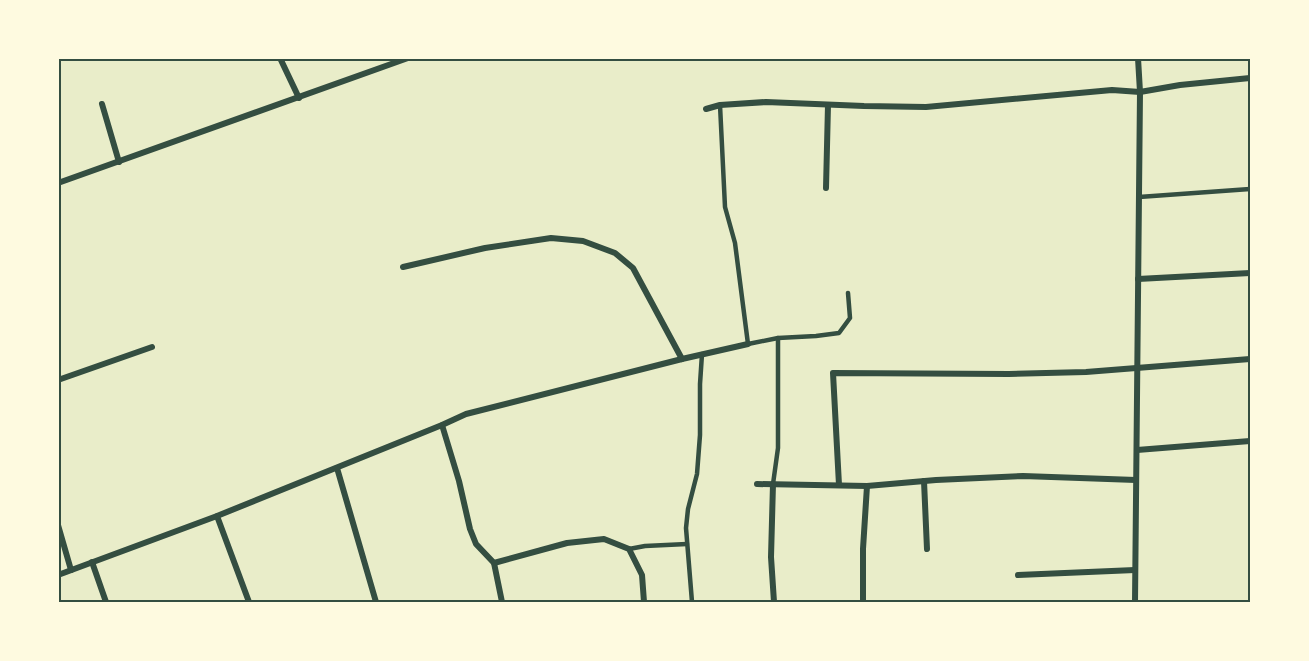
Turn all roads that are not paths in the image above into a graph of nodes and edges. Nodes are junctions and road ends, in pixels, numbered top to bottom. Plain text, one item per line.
1 (280, 58) edge
2 (1138, 58) edge
3 (408, 59) edge
4 (1251, 78) edge
5 (1140, 92) junction
6 (299, 98) junction
7 (102, 104) dead end
8 (720, 105) junction
9 (828, 105) junction
10 (706, 109) dead end
11 (119, 162) junction
12 (58, 183) edge
13 (826, 188) dead end
14 (1251, 189) edge
15 (1139, 197) junction
16 (403, 267) dead end
17 (1251, 273) edge
18 (1138, 279) junction
19 (848, 293) dead end
20 (778, 339) junction
21 (748, 344) junction
22 (152, 347) dead end
23 (702, 354) junction
24 (682, 359) junction
25 (1251, 359) edge
26 (1137, 369) junction
27 (58, 380) edge
28 (442, 425) junction
29 (1251, 441) edge
30 (1137, 450) junction
31 (336, 468) junction
32 (1136, 480) junction
33 (924, 481) junction
34 (757, 484) dead end
35 (773, 484) junction
36 (839, 485) junction
37 (867, 486) junction
38 (217, 516) junction
39 (58, 525) edge
40 (687, 544) junction
41 (629, 549) junction
42 (927, 549) dead end
43 (92, 562) junction
44 (494, 563) junction
45 (71, 570) junction
46 (1135, 570) junction
47 (58, 575) edge
48 (1018, 575) dead end
49 (106, 603) edge
50 (249, 603) edge
51 (376, 603) edge
52 (502, 603) edge
53 (644, 603) edge
54 (692, 603) edge
55 (774, 603) edge
56 (863, 603) edge
57 (1135, 603) edge

1 - 6 street
2 - 5 street
3 - 6 street
4 - 5 street
5 - 9 street
5 - 15 street
6 - 11 street
7 - 11 street
8 - 9 street
8 - 10 street
8 - 21 lane
9 - 13 street
11 - 12 street
14 - 15 lane
15 - 18 street
16 - 24 street
17 - 18 street
18 - 26 street
19 - 20 lane
20 - 21 lane
20 - 35 lane
21 - 23 street
22 - 27 street
23 - 24 street
23 - 40 lane
24 - 28 street
25 - 26 street
26 - 30 street
26 - 36 street
28 - 31 street
28 - 44 street
29 - 30 street
30 - 32 street
31 - 38 street
31 - 51 street
32 - 33 street
32 - 46 street
33 - 37 street
33 - 42 street
34 - 35 street
35 - 36 street
35 - 55 street
36 - 37 street
37 - 56 street
38 - 43 street
38 - 50 street
39 - 45 street
40 - 41 lane
40 - 54 lane
41 - 44 street
41 - 53 street
43 - 45 street
43 - 49 street
44 - 52 street
45 - 47 street
46 - 48 street
46 - 57 street

